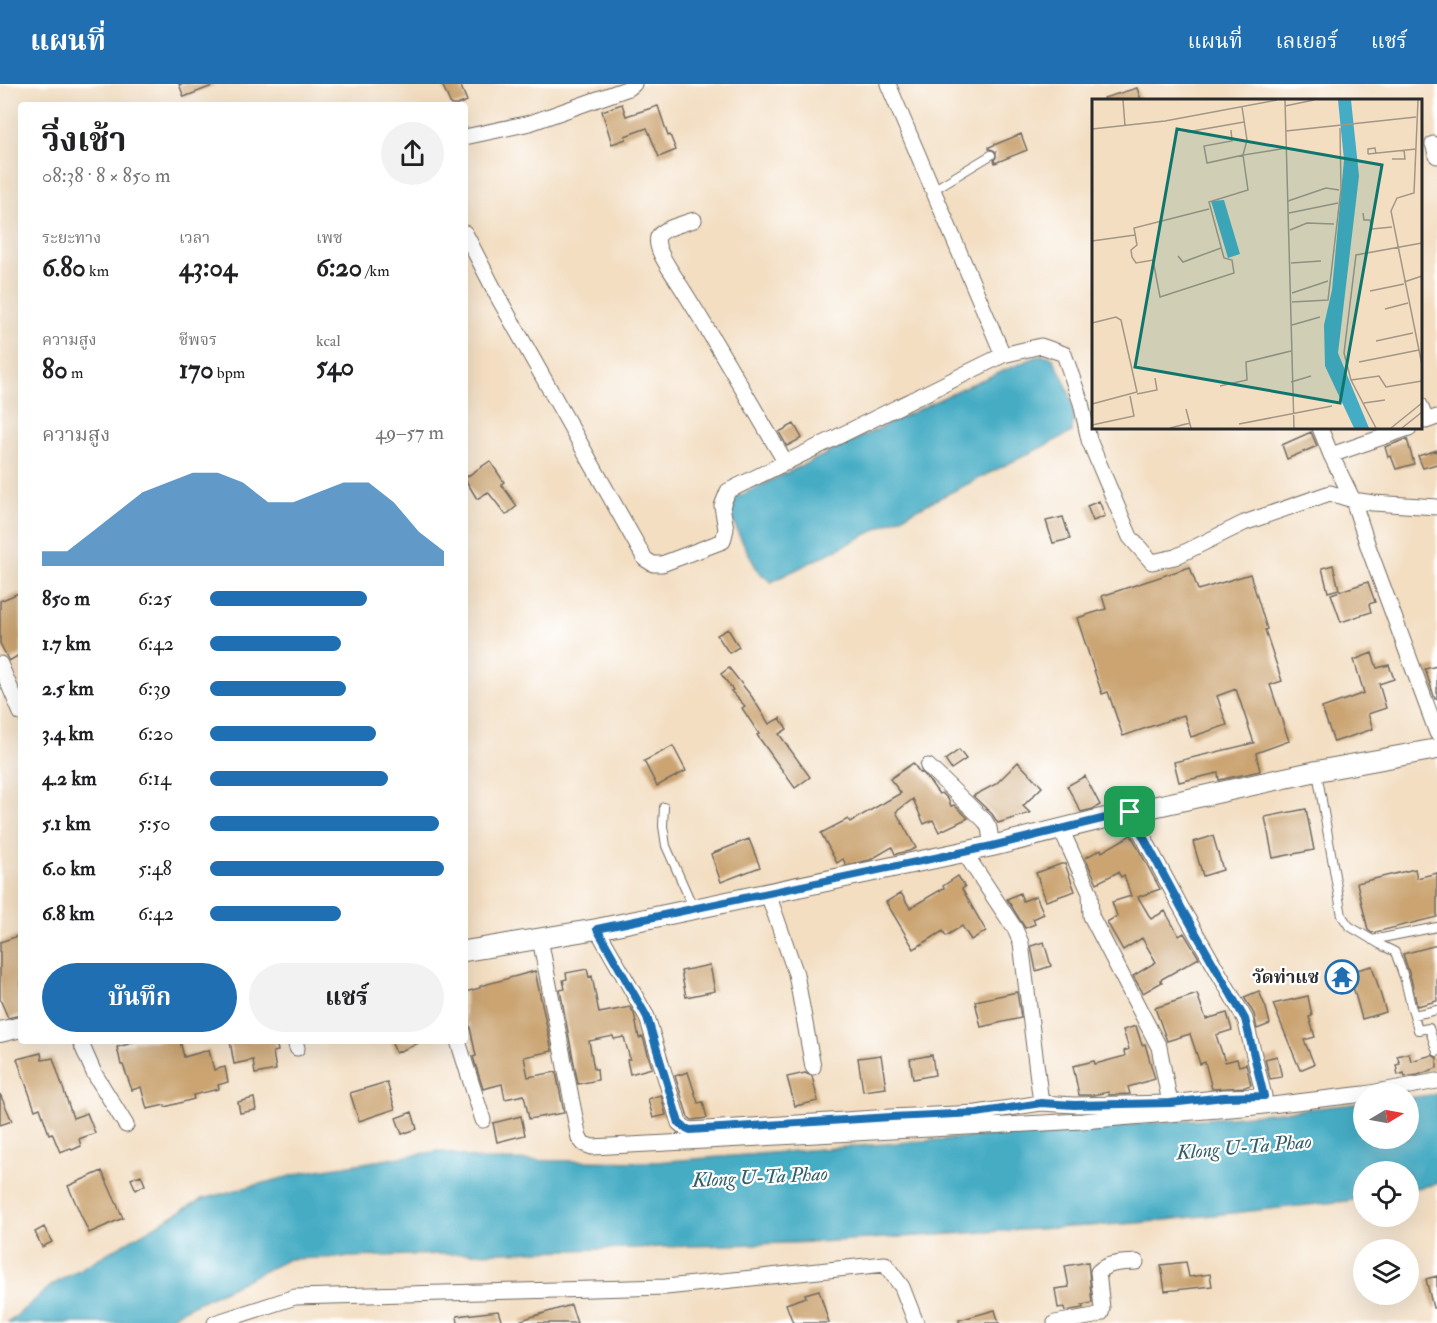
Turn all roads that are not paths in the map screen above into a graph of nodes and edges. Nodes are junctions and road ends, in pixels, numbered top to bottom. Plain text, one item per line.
1 (634, 84) edge
2 (888, 84) edge
3 (468, 136) edge
4 (991, 155) dead end
5 (933, 190) junction
6 (694, 220) dead end
7 (468, 239) edge
8 (1003, 356) junction
9 (1320, 429) edge
10 (1405, 429) edge
11 (1331, 455) junction
12 (786, 463) junction
13 (1353, 500) junction
14 (1437, 507) edge
15 (0, 664) edge
16 (18, 706) edge
17 (1437, 733) edge
18 (1437, 749) edge
19 (928, 765) dead end
20 (1317, 771) junction
21 (664, 807) dead end
22 (1130, 812) junction
23 (1061, 829) junction
24 (992, 846) junction
25 (964, 852) junction
26 (768, 894) junction
27 (694, 909) junction
28 (1437, 927) edge
29 (597, 929) junction
30 (540, 939) junction
31 (1372, 939) junction
32 (468, 951) edge
33 (1437, 1010) edge
34 (1414, 1015) junction
35 (18, 1028) edge
36 (0, 1032) edge
37 (81, 1044) edge
38 (459, 1044) edge
39 (1437, 1052) edge
40 (813, 1066) dead end
41 (1437, 1082) edge
42 (1419, 1085) edge
43 (1353, 1095) edge
44 (1041, 1103) junction
45 (1170, 1103) junction
46 (483, 1120) dead end
47 (126, 1125) dead end
48 (1136, 1262) dead end
49 (214, 1323) edge
50 (916, 1323) edge
51 (1055, 1323) edge

1 - 3 street
2 - 5 street
4 - 5 lane
5 - 8 street
6 - 12 street
7 - 12 street
8 - 12 street
8 - 13 street
9 - 11 street
10 - 11 street
11 - 13 street
13 - 14 street
13 - 17 street
15 - 16 street
18 - 20 street
19 - 24 street
20 - 22 street
20 - 31 lane
21 - 27 lane
22 - 23 street
22 - 45 street
23 - 24 street
23 - 45 street
24 - 25 street
25 - 26 street
25 - 44 street
26 - 27 street
26 - 40 street
27 - 29 street
28 - 31 lane
29 - 30 street
29 - 44 street
30 - 32 street
30 - 43 street
31 - 34 lane
33 - 34 lane
34 - 39 lane
35 - 36 street
37 - 47 street
38 - 46 street
41 - 42 street
44 - 45 street
48 - 51 street
49 - 50 street

